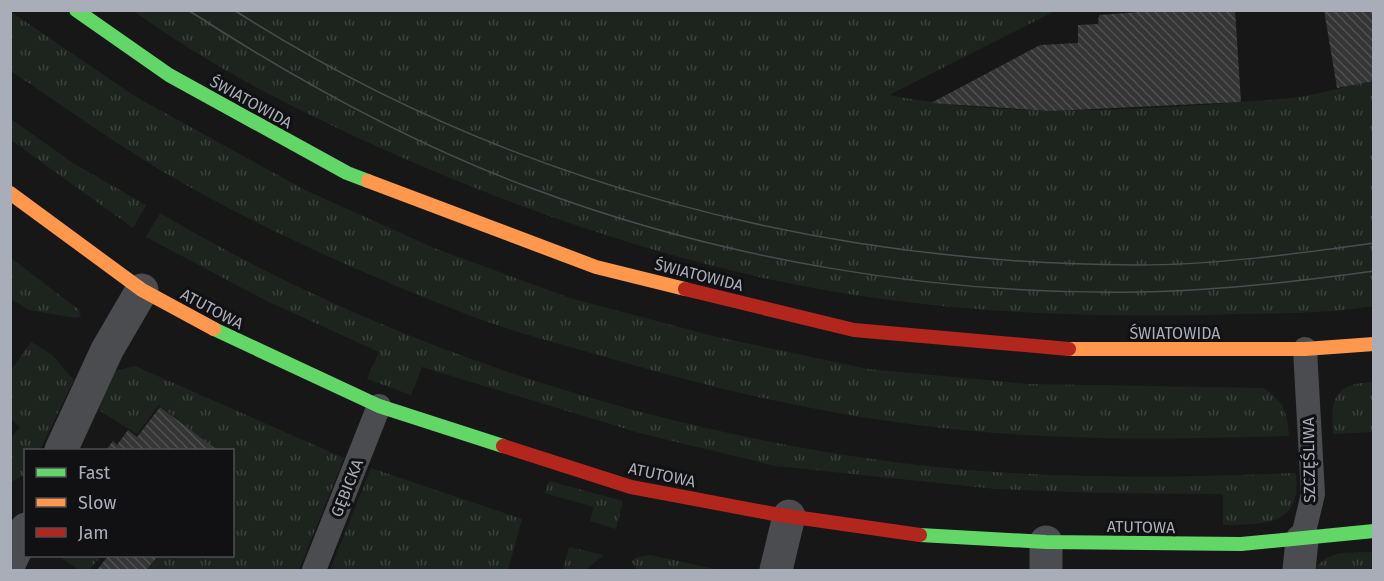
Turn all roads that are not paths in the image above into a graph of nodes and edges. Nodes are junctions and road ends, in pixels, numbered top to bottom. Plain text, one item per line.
1 (76, 10) edge
2 (10, 193) edge
3 (142, 290) junction
4 (1374, 344) edge
5 (1305, 349) junction
6 (379, 406) junction
7 (62, 449) edge
8 (789, 516) junction
9 (1374, 531) edge
10 (24, 533) edge
11 (1300, 555) edge
12 (1046, 556) edge
13 (10, 562) edge
14 (314, 570) edge
15 (776, 570) edge

1 - 5 street, ŚWIATOWIDA
2 - 3 street, ATUTOWA
3 - 6 street, ATUTOWA
3 - 7 street
4 - 5 street, ŚWIATOWIDA
5 - 11 lane, SZCZĘŚLIWA
6 - 8 street, ATUTOWA
6 - 14 lane, GĘBICKA
8 - 12 street, ATUTOWA
8 - 15 street
9 - 11 street, ATUTOWA
10 - 13 street
11 - 12 street, ATUTOWA

